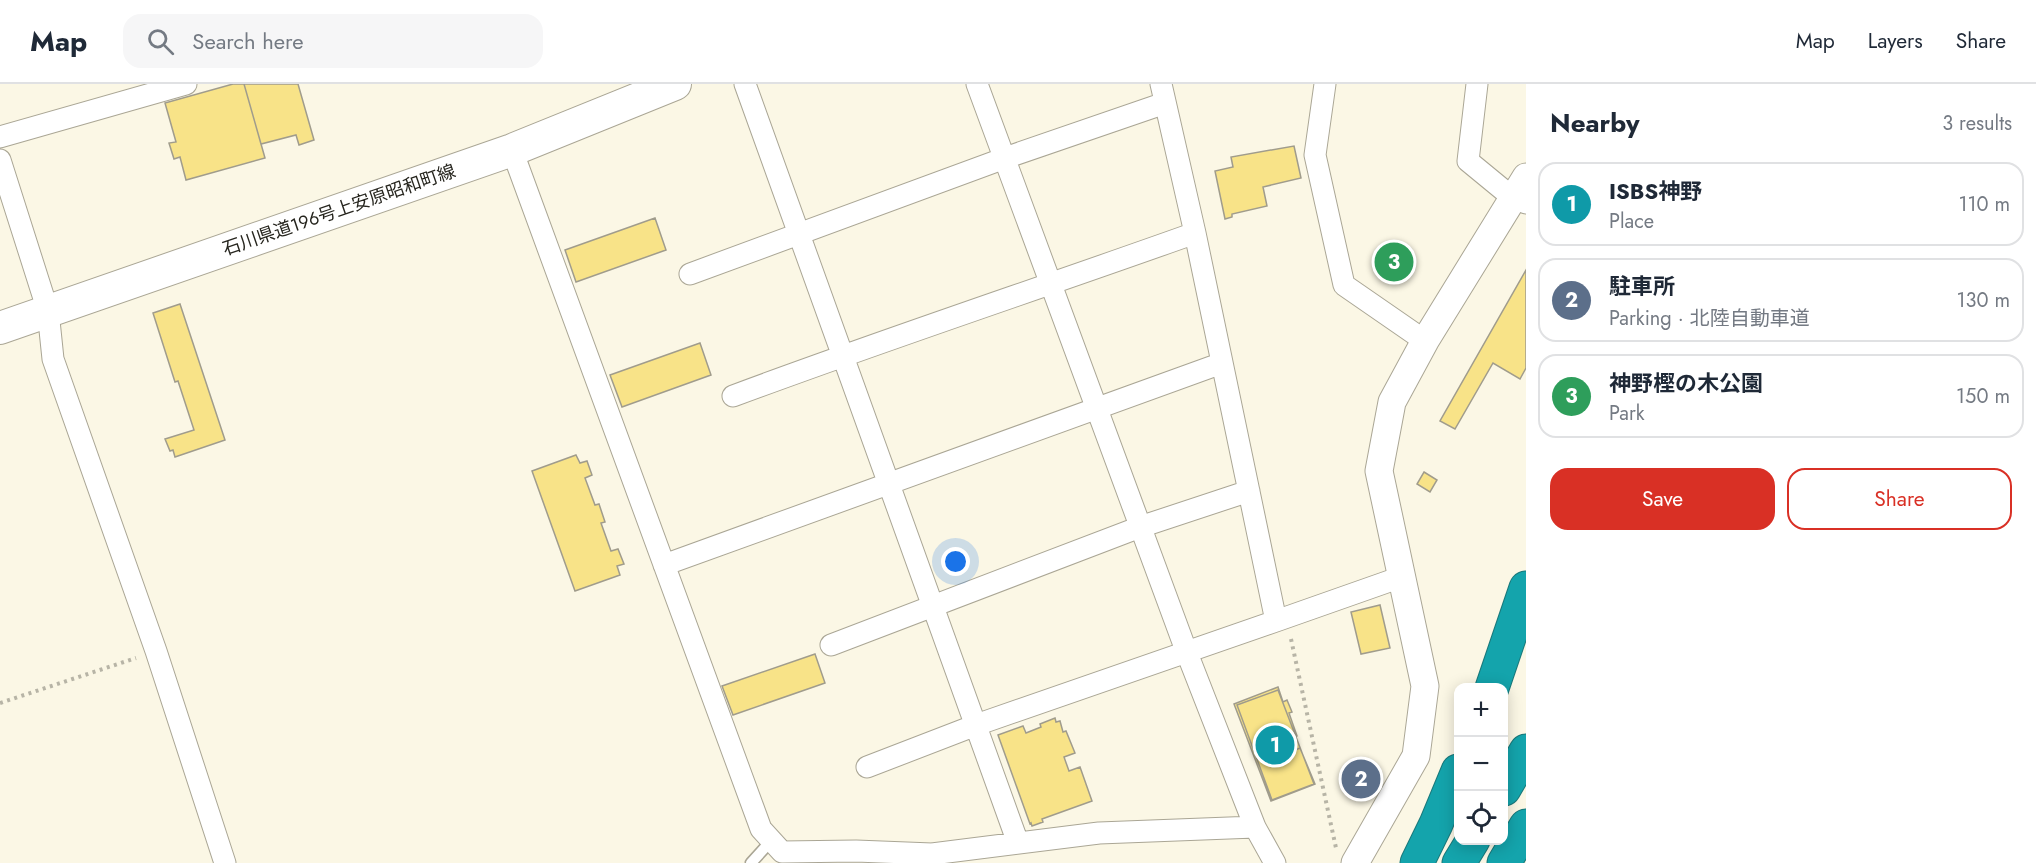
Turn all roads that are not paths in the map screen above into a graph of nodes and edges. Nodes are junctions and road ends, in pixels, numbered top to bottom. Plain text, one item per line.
1 (186, 84) edge
2 (675, 84) edge
3 (744, 84) edge
4 (977, 84) edge
5 (1325, 84) edge
6 (1477, 84) edge
7 (1163, 94) edge
8 (0, 137) edge
9 (512, 150) junction
10 (1005, 158) junction
11 (0, 160) edge
12 (1522, 193) edge
13 (798, 233) junction
14 (1195, 233) junction
15 (690, 274) dead end
16 (1051, 284) junction
17 (48, 311) junction
18 (0, 328) edge
19 (1425, 341) junction
20 (842, 355) junction
21 (1222, 363) junction
22 (733, 396) dead end
23 (1096, 408) junction
24 (889, 484) junction
25 (1249, 491) junction
26 (1140, 527) junction
27 (664, 566) junction
28 (1401, 577) junction
29 (1526, 588) edge
30 (933, 606) junction
31 (1281, 619) junction
32 (831, 645) dead end
33 (1186, 653) junction
34 (1493, 683) edge
35 (976, 725) junction
36 (1526, 751) edge
37 (867, 767) dead end
38 (1454, 781) edge
39 (1508, 781) edge
40 (1526, 826) edge
41 (1255, 827) junction
42 (772, 840) junction
43 (1018, 843) junction
44 (1470, 845) edge
45 (1346, 857) edge
46 (934, 859) edge
47 (225, 863) edge
48 (751, 863) edge
49 (1275, 863) edge
50 (1417, 863) edge
51 (1460, 863) edge
52 (1504, 863) edge

1 - 8 street
2 - 9 main road, 石川県道196号上安原昭和町線
3 - 13 street
4 - 10 street
5 - 19 street
6 - 12 street
7 - 10 street
7 - 14 street
9 - 17 main road, 石川県道196号上安原昭和町線
9 - 27 street
10 - 13 street
10 - 16 street
11 - 17 street
12 - 19 street
13 - 15 street
13 - 20 street
14 - 16 street
14 - 21 street
16 - 20 street
16 - 23 street
17 - 18 main road, 石川県道196号上安原昭和町線
17 - 47 street
19 - 28 street
20 - 22 street
20 - 24 street
21 - 23 street
21 - 25 street
23 - 24 street
23 - 26 street
24 - 27 street
24 - 30 street
25 - 26 street
25 - 31 street
26 - 30 street
26 - 33 street
27 - 42 street
28 - 31 street
28 - 45 street
29 - 34 highway
30 - 32 street
30 - 35 street
31 - 33 street
33 - 35 street
33 - 41 street
35 - 37 street
35 - 43 street
36 - 39 highway
38 - 50 highway
40 - 52 highway
41 - 43 street
41 - 49 street
42 - 46 street
42 - 48 lane
43 - 46 street
44 - 51 highway

